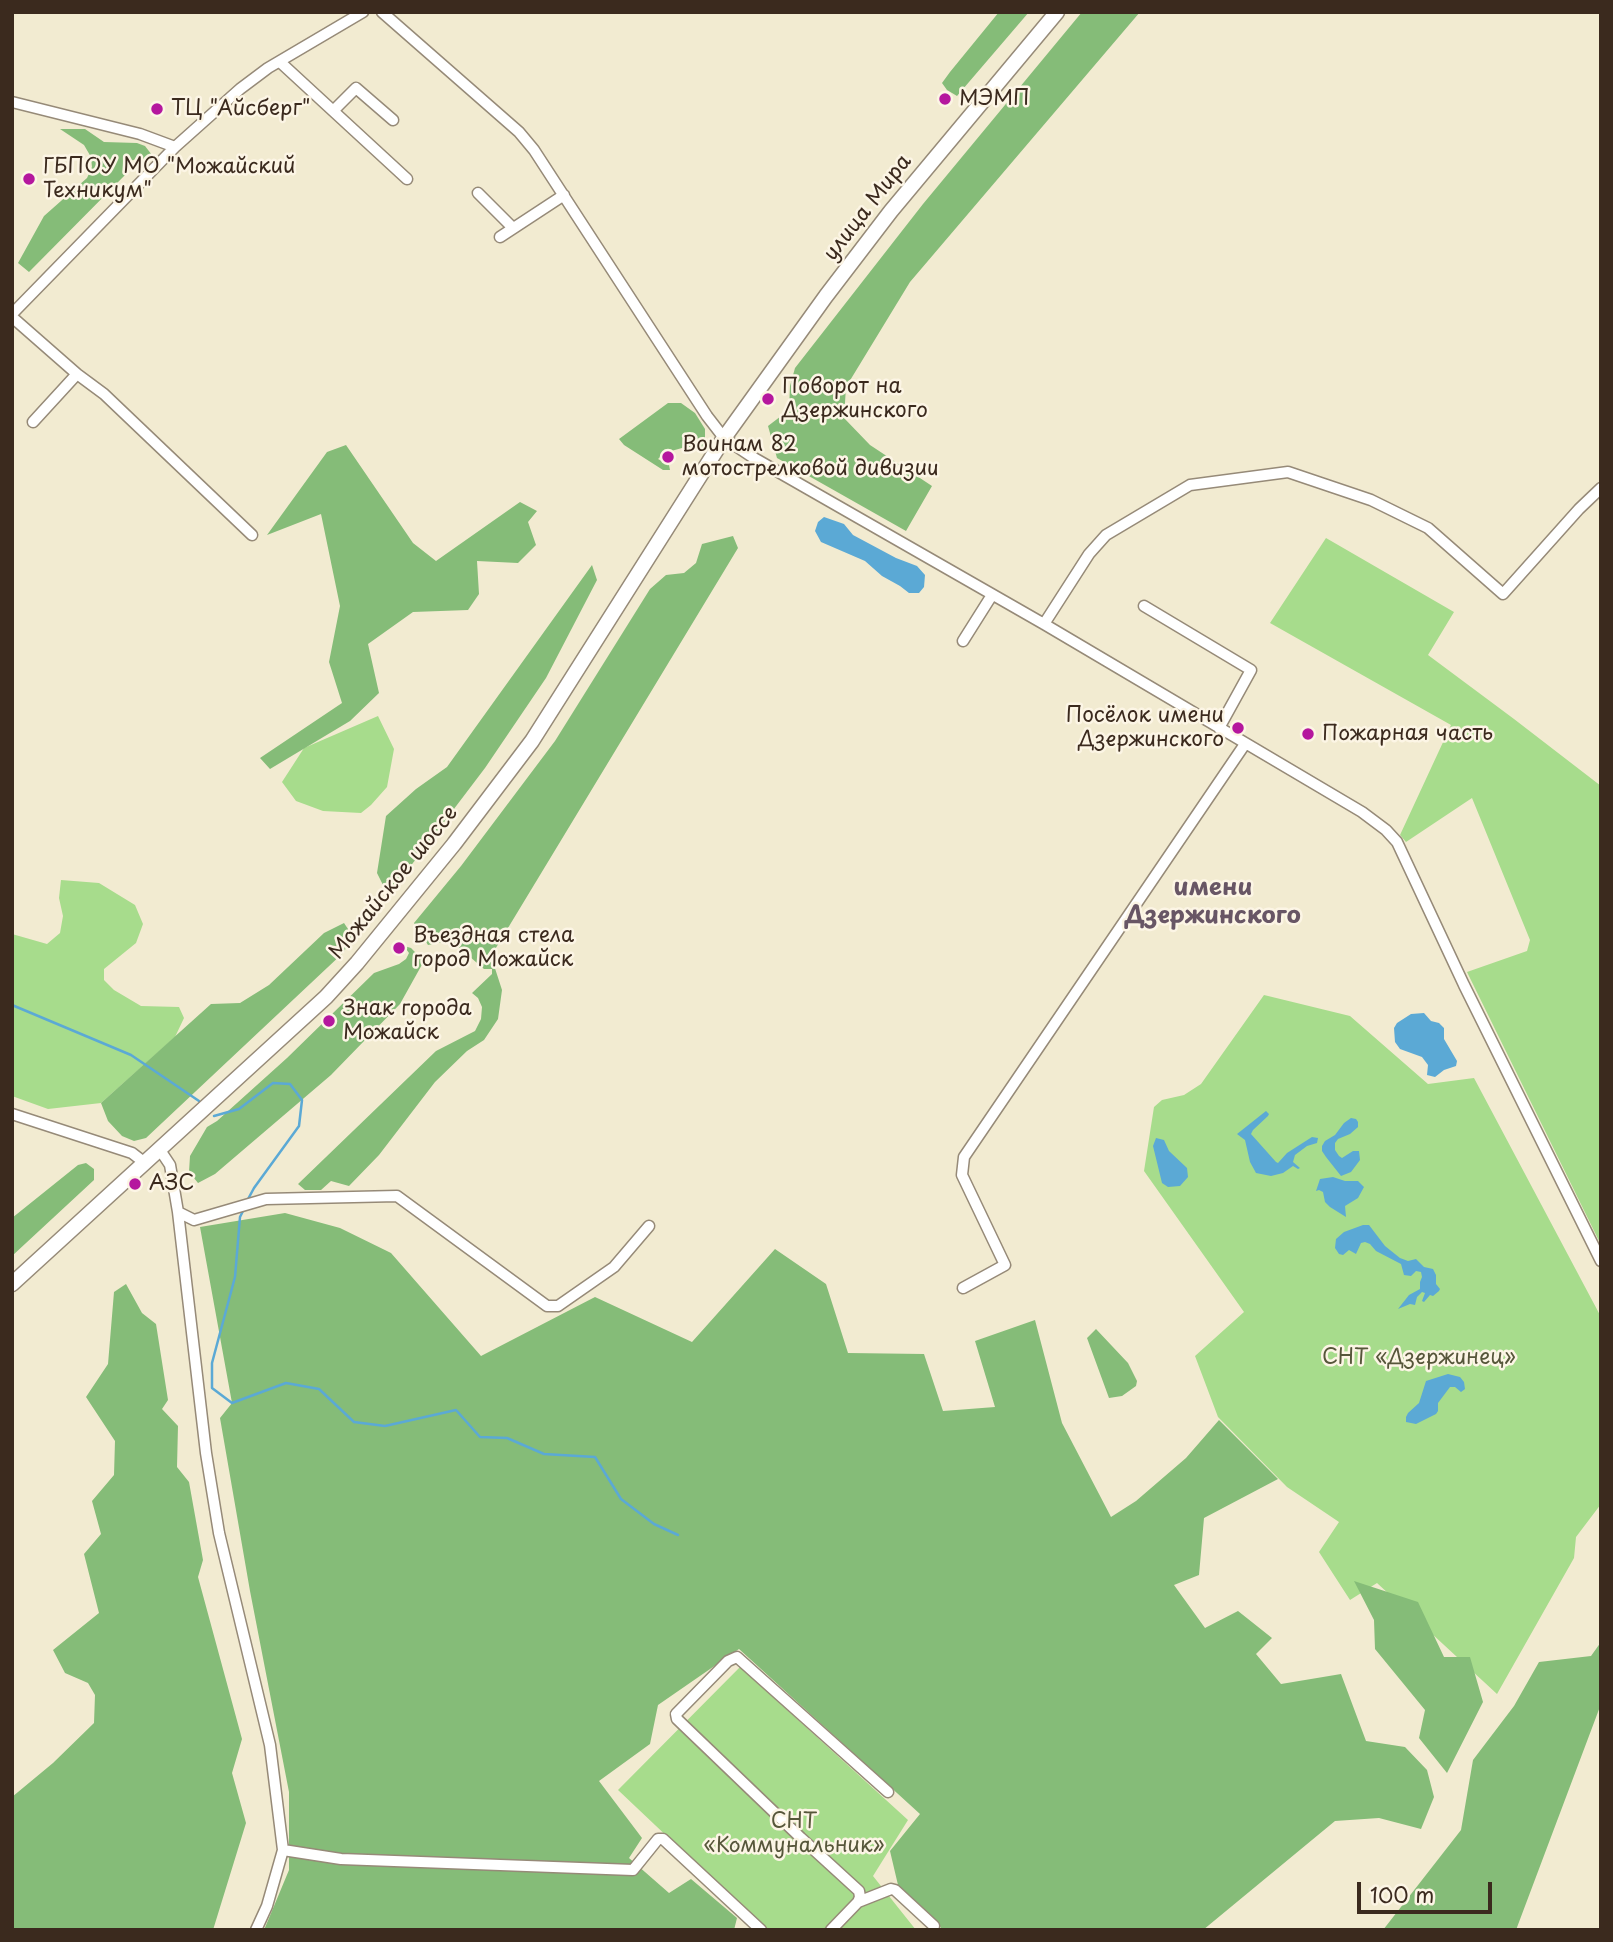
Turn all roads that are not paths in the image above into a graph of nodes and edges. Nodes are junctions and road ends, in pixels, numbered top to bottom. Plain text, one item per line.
1 (363, 12) edge
2 (382, 12) edge
3 (1057, 12) edge
4 (280, 62) junction
5 (12, 102) edge
6 (333, 111) junction
7 (393, 120) dead end
8 (175, 147) junction
9 (407, 179) dead end
10 (478, 194) dead end
11 (564, 195) junction
12 (512, 228) junction
13 (500, 237) dead end
14 (12, 316) edge
15 (77, 374) junction
16 (33, 422) dead end
17 (724, 438) junction
18 (1601, 488) edge
19 (252, 535) dead end
20 (992, 595) junction
21 (1144, 606) dead end
22 (1044, 624) junction
23 (963, 641) dead end
24 (1219, 728) junction
25 (1245, 744) junction
26 (12, 1114) edge
27 (160, 1150) junction
28 (145, 1163) junction
29 (178, 1212) junction
30 (649, 1226) dead end
31 (1601, 1261) edge
32 (12, 1284) edge
33 (963, 1288) dead end
34 (888, 1792) dead end
35 (283, 1850) junction
36 (858, 1902) junction
37 (934, 1926) dead end
38 (256, 1930) edge
39 (761, 1930) edge
40 (831, 1930) edge

1 - 4 street
2 - 11 street
3 - 17 main road, улица Мира
4 - 6 street
4 - 8 street
5 - 8 street
6 - 7 street
6 - 9 street
8 - 14 street
10 - 12 street
11 - 12 street
11 - 17 street
12 - 13 street
14 - 15 street
15 - 16 street
15 - 19 street
17 - 20 street
17 - 27 main road, Можайское шоссе
18 - 22 street
20 - 22 street
20 - 23 street
21 - 24 street
22 - 24 street
24 - 25 street
25 - 31 street
25 - 33 street
26 - 28 street
27 - 28 main road, Можайское шоссе
27 - 29 street
28 - 32 main road, Можайское шоссе
29 - 30 street
29 - 35 street
34 - 36 street
35 - 38 street
35 - 39 street
36 - 37 street
36 - 40 street

